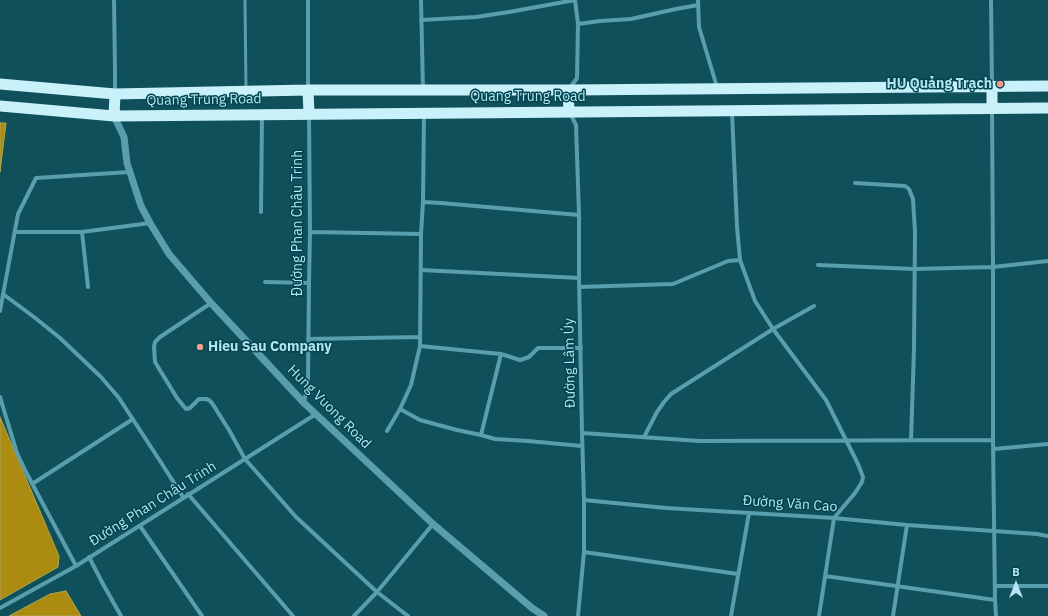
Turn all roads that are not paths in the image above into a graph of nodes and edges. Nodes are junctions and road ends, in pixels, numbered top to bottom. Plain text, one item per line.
1 (114, 0) edge
2 (245, 0) edge
3 (308, 0) edge
4 (421, 0) edge
5 (575, 0) edge
6 (992, 0) edge
7 (698, 2) edge
8 (421, 20) junction
9 (578, 24) junction
10 (5, 84) edge
11 (1048, 86) edge
12 (992, 87) junction
13 (718, 88) junction
14 (308, 90) junction
15 (423, 90) junction
16 (568, 90) junction
17 (246, 92) junction
18 (115, 94) junction
19 (4, 106) edge
20 (992, 108) junction
21 (1048, 108) edge
22 (732, 110) junction
23 (569, 111) junction
24 (424, 113) junction
25 (262, 114) junction
26 (309, 114) junction
27 (114, 116) junction
28 (130, 172) junction
29 (855, 182) dead end
30 (424, 202) junction
31 (261, 212) dead end
32 (579, 215) junction
33 (150, 223) junction
34 (15, 232) junction
35 (82, 232) junction
36 (310, 232) junction
37 (422, 234) junction
38 (740, 260) junction
39 (1048, 261) edge
40 (818, 265) dead end
41 (993, 267) junction
42 (914, 269) junction
43 (421, 270) junction
44 (579, 278) junction
45 (265, 282) dead end
46 (309, 283) junction
47 (88, 287) dead end
48 (579, 287) junction
49 (2, 294) junction
50 (211, 303) junction
51 (814, 306) dead end
52 (0, 311) edge
53 (773, 329) junction
54 (420, 337) junction
55 (308, 339) junction
56 (420, 346) junction
57 (581, 348) junction
58 (501, 354) junction
59 (0, 397) edge
60 (304, 403) junction
61 (400, 409) junction
62 (316, 414) junction
63 (133, 419) junction
64 (387, 431) dead end
65 (582, 433) junction
66 (481, 435) junction
67 (644, 437) junction
68 (846, 440) junction
69 (911, 440) junction
70 (993, 440) junction
71 (1048, 444) edge
72 (582, 446) junction
73 (994, 449) junction
74 (245, 459) junction
75 (32, 484) junction
76 (188, 494) junction
77 (183, 497) junction
78 (584, 500) junction
79 (749, 513) junction
80 (834, 518) junction
81 (433, 524) junction
82 (907, 525) junction
83 (140, 526) junction
84 (995, 531) junction
85 (1048, 536) edge
86 (584, 552) junction
87 (89, 557) junction
88 (76, 566) junction
89 (738, 574) junction
90 (825, 576) junction
91 (898, 586) junction
92 (996, 586) junction
93 (1048, 586) edge
94 (377, 592) junction
95 (995, 600) junction
96 (0, 608) edge
97 (121, 616) edge
98 (202, 616) edge
99 (292, 616) edge
100 (354, 616) edge
101 (408, 616) edge
102 (544, 616) edge
103 (578, 616) edge
104 (731, 616) edge
105 (819, 616) edge
106 (893, 616) edge
107 (996, 616) edge

1 - 18 street
2 - 17 lane
3 - 14 street
4 - 8 street
5 - 8 street
5 - 9 street
6 - 12 street
7 - 9 street
7 - 13 street
8 - 15 street
9 - 16 street
10 - 18 highway, Quang Trung Road
11 - 12 highway, Quang Trung Road
12 - 13 highway, Quang Trung Road
12 - 20 highway
13 - 16 highway, Quang Trung Road
14 - 15 highway, Quang Trung Road
14 - 17 highway, Quang Trung Road
14 - 26 highway
15 - 16 highway, Quang Trung Road
16 - 23 highway
17 - 18 highway, Quang Trung Road
18 - 27 highway
19 - 27 highway, Quang Trung Road
20 - 21 highway, Quang Trung Road
20 - 22 highway, Quang Trung Road
20 - 41 street
22 - 23 highway, Quang Trung Road
22 - 38 street
23 - 24 highway, Quang Trung Road
23 - 32 street, Đường Lâm Úy
24 - 26 highway, Quang Trung Road
24 - 30 street
25 - 26 highway, Quang Trung Road
25 - 27 highway, Quang Trung Road
25 - 31 street
26 - 36 street, Đường Phan Châu Trinh
27 - 28 street, Hung Vuong Road
28 - 33 street, Hung Vuong Road
28 - 34 street
29 - 42 street
30 - 32 street
30 - 37 street
32 - 44 street, Đường Lâm Úy
33 - 35 street
33 - 50 street, Hung Vuong Road
34 - 35 street
34 - 49 street
35 - 47 street
36 - 37 street
36 - 46 street, Đường Phan Châu Trinh
37 - 43 street
38 - 48 street
38 - 53 street
39 - 41 street
40 - 42 street
41 - 42 street
41 - 70 street
42 - 69 street
43 - 44 street
43 - 54 street
44 - 48 street, Đường Lâm Úy
45 - 46 street
46 - 55 street, Đường Phan Châu Trinh
48 - 57 street, Đường Lâm Úy
49 - 52 street
49 - 63 street
50 - 60 street, Hung Vuong Road
50 - 74 street
51 - 53 street
53 - 67 street
53 - 68 street
54 - 55 street
54 - 56 street
55 - 60 street, Đường Phan Châu Trinh
56 - 58 street
56 - 61 street
57 - 58 street
57 - 65 street, Đường Lâm Úy
58 - 66 street
59 - 75 street
60 - 62 street, Hung Vuong Road
61 - 64 street
61 - 66 street
62 - 74 street, Đường Phan Châu Trinh
62 - 81 street, Hung Vuong Road
63 - 75 street
63 - 77 street
65 - 67 street
65 - 72 street, Đường Lâm Úy
66 - 72 street
67 - 68 street
68 - 69 street
68 - 80 street
69 - 70 street
70 - 73 street
71 - 73 street
72 - 78 street, Đường Lâm Úy
73 - 84 street
74 - 76 street, Đường Phan Châu Trinh
74 - 94 street
75 - 88 street
76 - 77 street, Đường Phan Châu Trinh
76 - 99 street
77 - 83 street, Đường Phan Châu Trinh
78 - 79 street, Đường Văn Cao
78 - 86 street, Đường Lâm Úy
79 - 80 street, Đường Văn Cao
79 - 89 street
80 - 82 street, Đường Văn Cao
80 - 90 street
81 - 94 street
81 - 102 street, Hung Vuong Road
82 - 84 street, Đường Văn Cao
82 - 91 street
83 - 87 street, Đường Phan Châu Trinh
83 - 98 street
84 - 85 street, Đường Văn Cao
84 - 92 street
86 - 89 street
86 - 103 street, Đường Lâm Úy
87 - 88 street, Đường Phan Châu Trinh
87 - 97 street
88 - 96 street, Đường Phan Châu Trinh
89 - 104 street
90 - 91 street
90 - 105 street
91 - 95 street
91 - 106 street
92 - 93 street
92 - 95 street
94 - 100 street
94 - 101 street
95 - 107 street

